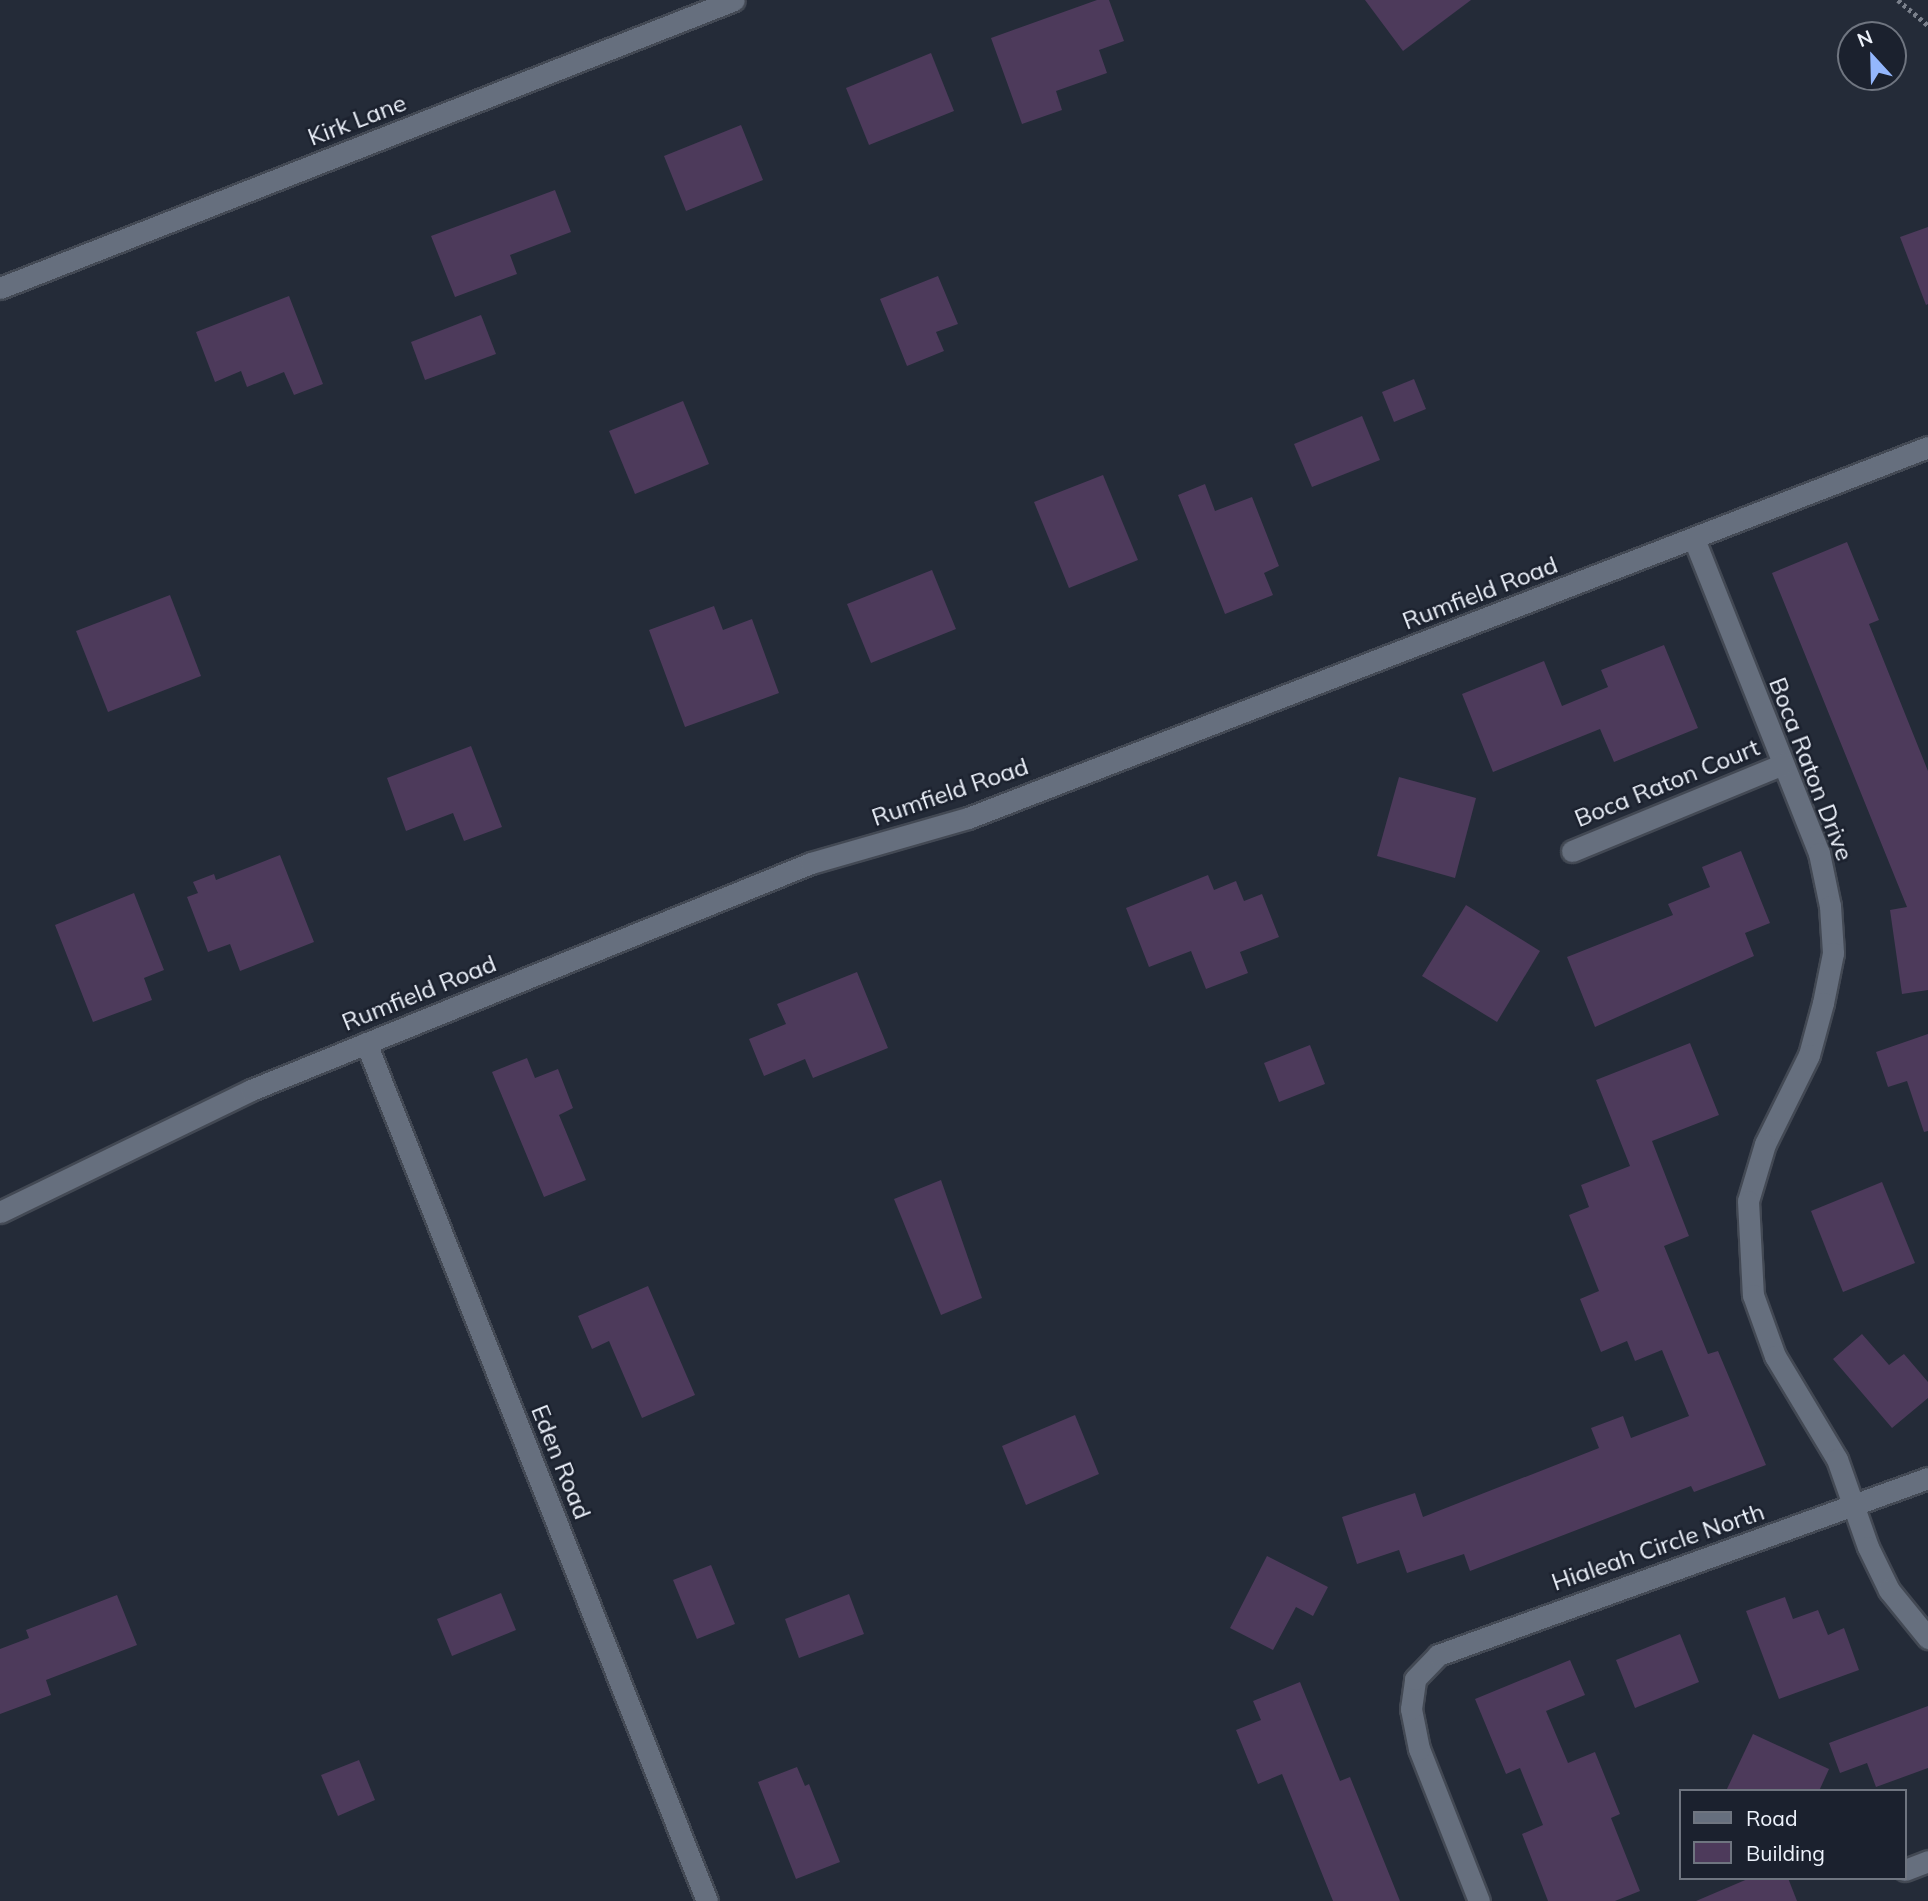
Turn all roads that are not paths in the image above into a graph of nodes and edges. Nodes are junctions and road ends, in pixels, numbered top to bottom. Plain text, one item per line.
1 (734, 0) edge
2 (0, 288) edge
3 (1928, 447) edge
4 (1694, 539) junction
5 (1783, 764) junction
6 (1572, 851) dead end
7 (366, 1043) junction
8 (0, 1212) edge
9 (1928, 1478) edge
10 (1854, 1506) junction
11 (1928, 1638) edge
12 (1928, 1861) edge
13 (1907, 1869) edge
14 (708, 1901) edge
15 (1479, 1901) edge

1 - 2 street, Kirk Lane
3 - 4 street, Rumfield Road
4 - 5 street, Boca Raton Drive
4 - 7 street, Rumfield Road
5 - 6 street, Boca Raton Court
5 - 10 street, Boca Raton Drive
7 - 8 street, Rumfield Road
7 - 14 street, Eden Road
9 - 10 street, Hialeah Circle North
10 - 11 street, Boca Raton Drive
10 - 15 street, Hialeah Circle North
12 - 13 street

